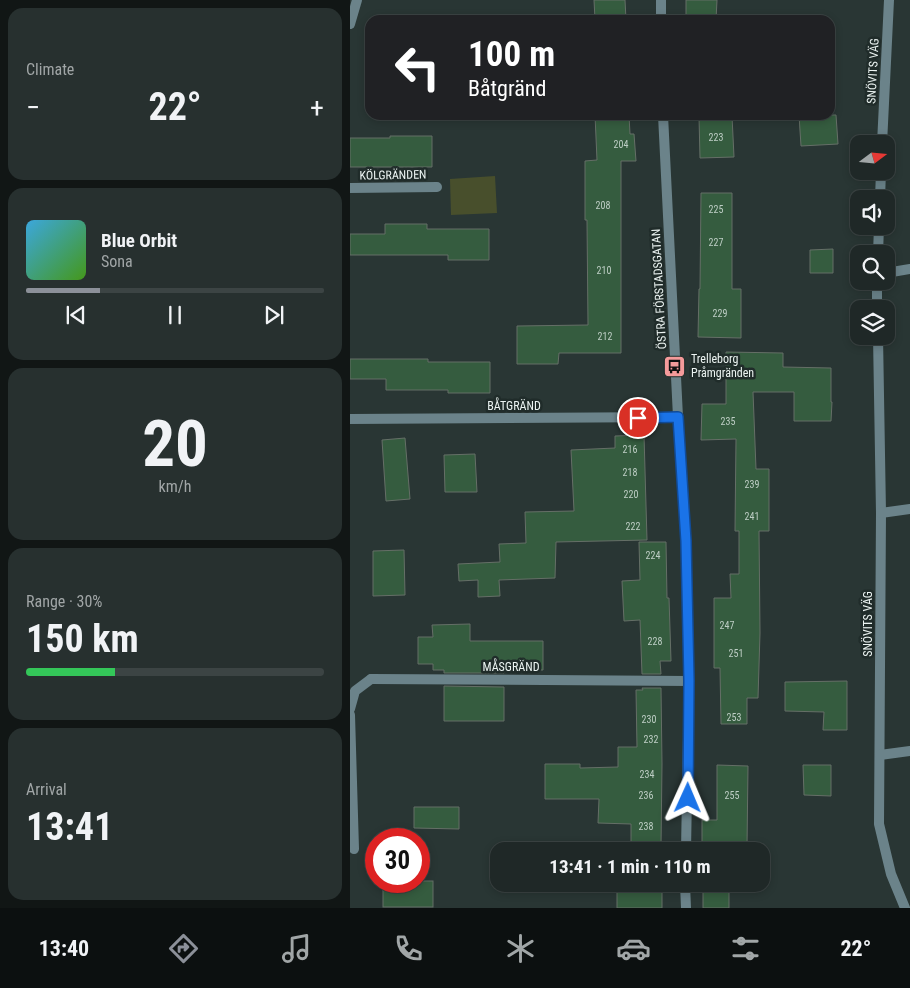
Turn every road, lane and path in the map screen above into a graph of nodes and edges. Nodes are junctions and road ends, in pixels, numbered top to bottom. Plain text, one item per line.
1 (357, 0) edge
2 (661, 0) edge
3 (889, 0) edge
4 (661, 15) edge
5 (350, 24) edge
6 (663, 120) edge
7 (882, 135) edge
8 (437, 187) dead end
9 (350, 188) edge
10 (910, 269) edge
11 (895, 272) edge
12 (878, 345) edge
13 (678, 417) junction
14 (350, 419) edge
15 (910, 509) edge
16 (881, 513) junction
17 (689, 681) junction
18 (350, 710) edge
19 (350, 716) edge
20 (910, 751) edge
21 (880, 755) junction
22 (686, 842) edge
23 (354, 849) dead end
24 (685, 892) edge
25 (686, 908) edge
26 (905, 908) edge

1 - 5 street
2 - 4 street
3 - 7 street, SNÖVITS VÄG
6 - 13 street, ÖSTRA FÖRSTADSGATAN
8 - 9 street, KÖLGRÄNDEN
10 - 11 street
12 - 16 street, SNÖVITS VÄG
13 - 14 street, BÅTGRÄND
13 - 17 street, ÖSTRA FÖRSTADSGATAN
15 - 16 street
16 - 21 street, SNÖVITS VÄG
17 - 18 street, MÅSGRÄND
17 - 22 street, ÖSTRA FÖRSTADSGATAN
19 - 23 street
20 - 21 street
21 - 26 street, SNÖVITS VÄG
24 - 25 street

